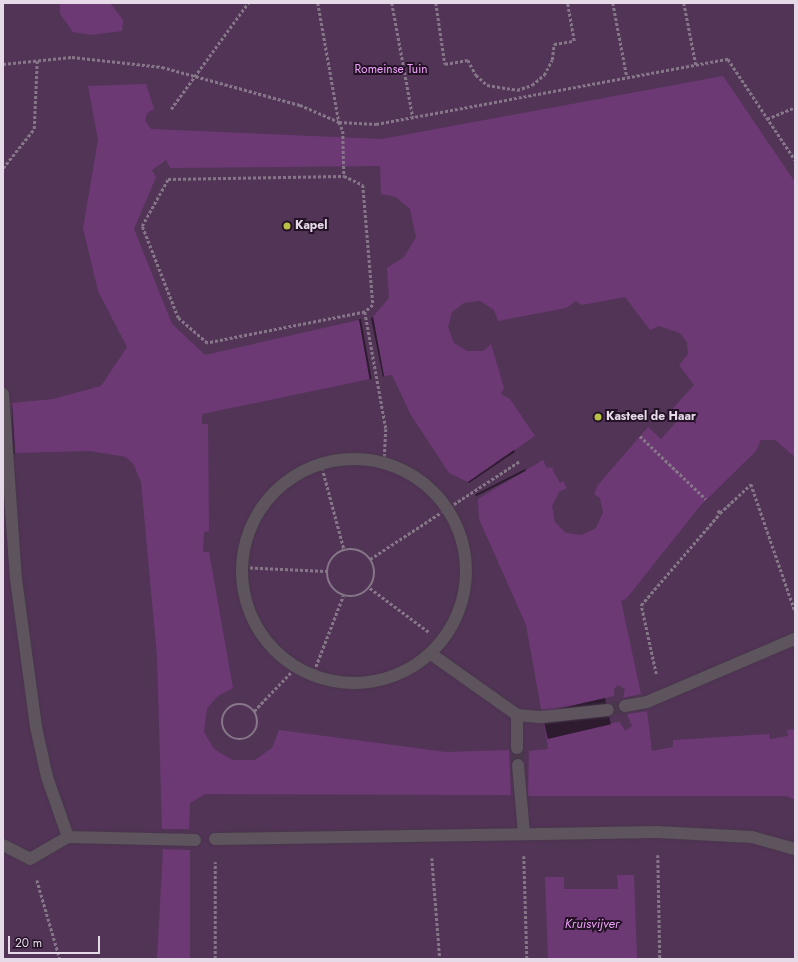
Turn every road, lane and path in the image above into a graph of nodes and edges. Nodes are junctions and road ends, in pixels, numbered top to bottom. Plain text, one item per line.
1 (248, 3) edge
2 (318, 3) edge
3 (392, 3) edge
4 (436, 3) edge
5 (567, 3) edge
6 (613, 3) edge
7 (684, 3) edge
8 (37, 61) junction
9 (3, 64) edge
10 (696, 65) junction
11 (197, 74) junction
12 (627, 77) junction
13 (517, 90) junction
14 (518, 97) junction
15 (795, 107) edge
16 (171, 109) dead end
17 (413, 117) junction
18 (767, 119) junction
19 (339, 122) junction
20 (795, 160) edge
21 (3, 168) edge
22 (344, 176) junction
23 (365, 312) junction
24 (3, 394) edge
25 (640, 436) dead end
26 (520, 461) dead end
27 (321, 463) junction
28 (384, 463) junction
29 (706, 499) dead end
30 (447, 507) junction
31 (718, 510) dead end
32 (720, 513) junction
33 (344, 550) junction
34 (370, 559) junction
35 (240, 567) junction
36 (327, 571) junction
37 (370, 588) junction
38 (343, 596) junction
39 (795, 611) edge
40 (795, 639) edge
41 (442, 642) junction
42 (431, 654) junction
43 (294, 669) junction
44 (312, 676) junction
45 (660, 696) junction
46 (625, 706) tunnel mouth
47 (608, 710) tunnel mouth
48 (254, 711) junction
49 (517, 715) junction
50 (517, 748) tunnel mouth
51 (518, 765) tunnel mouth
52 (524, 833) junction
53 (430, 834) junction
54 (68, 837) junction
55 (215, 839) joint
56 (195, 840) dead end
57 (3, 845) edge
58 (795, 849) edge
59 (658, 856) dead end
60 (30, 859) junction
61 (60, 959) edge
62 (215, 959) edge
63 (440, 959) edge
64 (527, 959) edge
65 (660, 959) edge

1 - 11 path
2 - 19 path
3 - 17 path
4 - 13 path
5 - 13 path
6 - 12 path
7 - 10 path
8 - 9 path
8 - 11 path
8 - 21 path
10 - 12 path
10 - 18 path
11 - 16 path
11 - 19 path
12 - 14 path
13 - 14 path
14 - 17 path
15 - 18 path
17 - 19 path
18 - 20 path
19 - 22 path
22 - 23 path
22 - 23 path
23 - 28 path
24 - 54 lane
25 - 29 path
26 - 30 path
27 - 28 lane
27 - 33 path
27 - 35 lane
28 - 30 lane
30 - 34 path
30 - 41 lane
31 - 32 path
32 - 39 path
32 - 45 path
33 - 34 path
33 - 36 path
34 - 37 path
35 - 36 path
35 - 43 lane
36 - 38 path
37 - 38 path
37 - 41 path
38 - 44 path
40 - 45 lane
41 - 42 lane
42 - 44 lane
42 - 49 lane
43 - 44 lane
43 - 48 path
45 - 46 lane
47 - 49 lane
48 - 48 path
49 - 50 lane
51 - 52 lane
52 - 53 lane
52 - 58 lane
52 - 64 path
53 - 55 lane
53 - 63 path
54 - 56 lane
54 - 60 lane
55 - 62 path
57 - 60 lane
59 - 65 path
60 - 61 path

